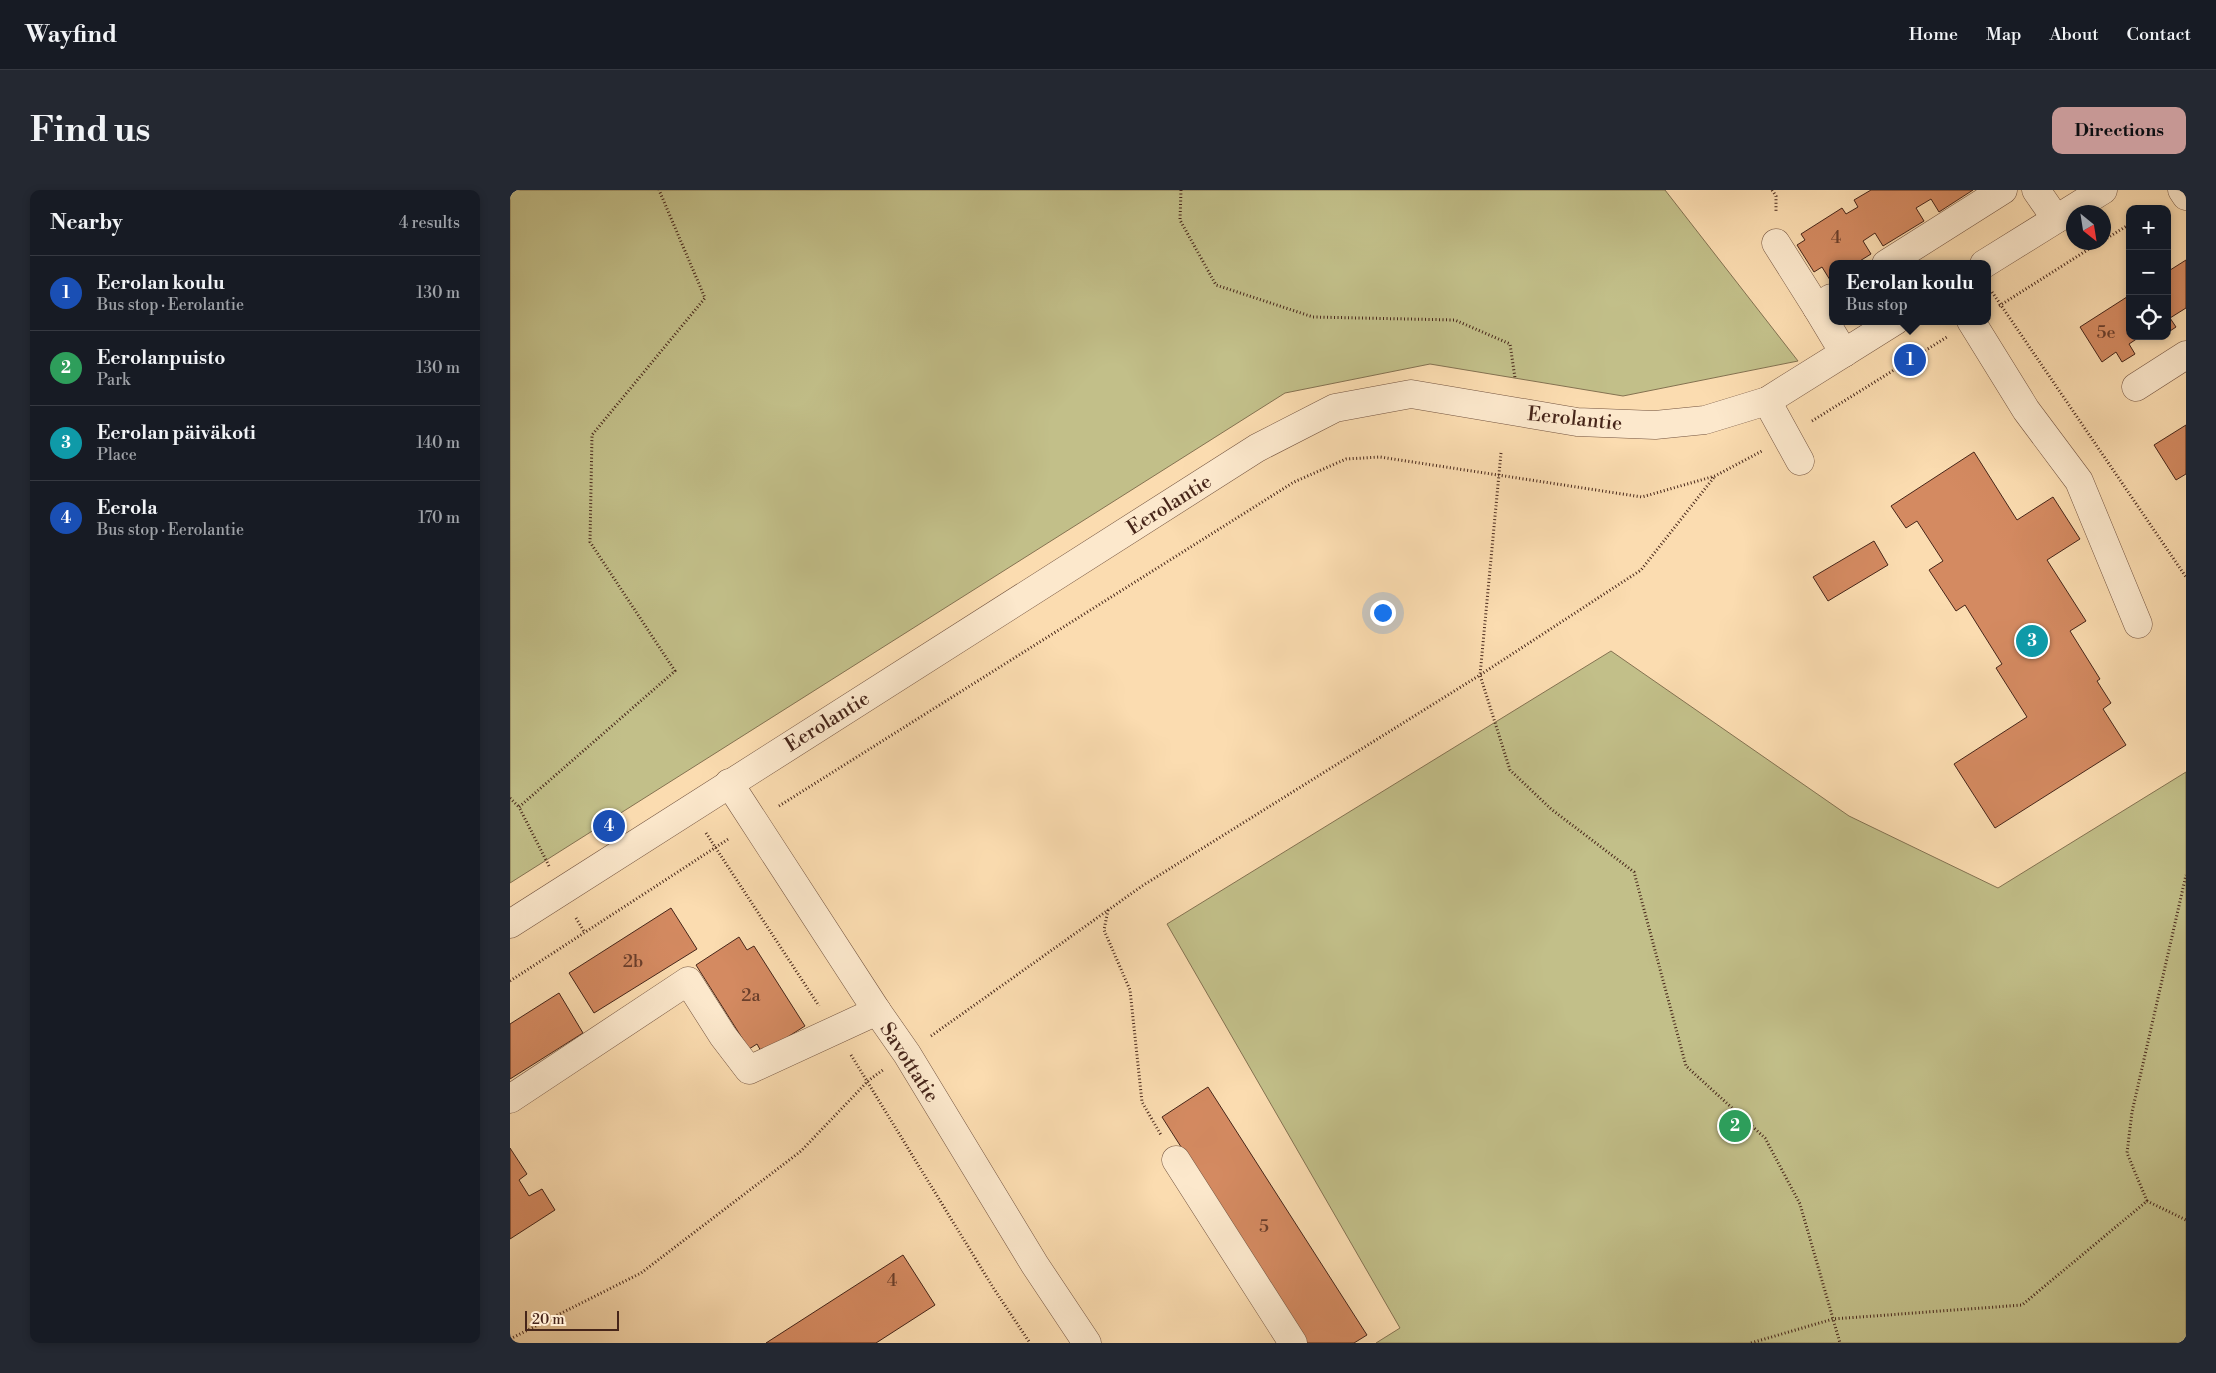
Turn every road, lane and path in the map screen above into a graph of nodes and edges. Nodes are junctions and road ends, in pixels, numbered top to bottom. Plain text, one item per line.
1 (659, 190) edge
2 (1181, 190) edge
3 (2003, 190) edge
4 (2036, 190) edge
5 (2103, 190) edge
6 (2182, 190) edge
7 (2186, 196) edge
8 (2056, 219) junction
9 (2126, 226) edge
10 (2111, 236) edge
11 (1776, 243) dead end
12 (2087, 250) edge
13 (1892, 260) edge
14 (1990, 260) edge
15 (1991, 289) edge
16 (1825, 303) edge
17 (2000, 305) junction
18 (1991, 310) edge
19 (1833, 325) edge
20 (1888, 325) edge
21 (1966, 325) edge
22 (1983, 325) edge
23 (1844, 353) junction
24 (2186, 355) edge
25 (1515, 378) dead end
26 (2136, 387) dead end
27 (1767, 401) junction
28 (1786, 437) junction
29 (1501, 452) dead end
30 (1800, 461) dead end
31 (1500, 475) junction
32 (1715, 476) junction
33 (2186, 577) edge
34 (2138, 624) dead end
35 (1480, 675) junction
36 (729, 783) junction
37 (510, 798) edge
38 (519, 807) junction
39 (753, 823) junction
40 (715, 847) junction
41 (2186, 875) edge
42 (561, 891) junction
43 (1108, 910) junction
44 (510, 924) edge
45 (585, 933) junction
46 (510, 981) edge
47 (877, 1011) junction
48 (834, 1030) junction
49 (907, 1054) junction
50 (869, 1080) junction
51 (510, 1099) edge
52 (1176, 1160) joint
53 (2147, 1201) junction
54 (2186, 1220) edge
55 (1832, 1319) junction
56 (510, 1339) edge
57 (1030, 1343) edge
58 (1087, 1343) edge
59 (1293, 1343) edge
60 (1752, 1343) edge
61 (1840, 1343) edge

1 - 38 path
2 - 25 path
3 - 13 street
4 - 8 street
5 - 8 street
6 - 7 street
8 - 14 street
9 - 10 path
11 - 16 street
12 - 17 path
15 - 17 path
17 - 18 path
17 - 33 path
19 - 23 street
20 - 23 street, Eerolantie
21 - 28 path
22 - 34 street
23 - 27 street, Eerolantie
24 - 26 street
27 - 28 street
27 - 36 street, Eerolantie
28 - 30 street
28 - 32 path
29 - 31 path
31 - 32 path
31 - 35 path
31 - 39 path
32 - 35 path
35 - 43 path
35 - 55 path
36 - 39 street, Savottatie
36 - 42 street, Eerolantie
37 - 38 path
38 - 42 path
39 - 40 path
39 - 47 street, Savottatie
40 - 45 path
40 - 48 path
41 - 53 path
42 - 44 street, Eerolantie
42 - 45 path
43 - 49 path
43 - 52 path
45 - 46 path
47 - 48 street
47 - 49 street, Savottatie
48 - 50 path
48 - 51 street
49 - 50 path
49 - 58 street, Savottatie
50 - 56 path
50 - 57 path
52 - 59 street
53 - 54 path
53 - 55 path
55 - 60 path
55 - 61 path

